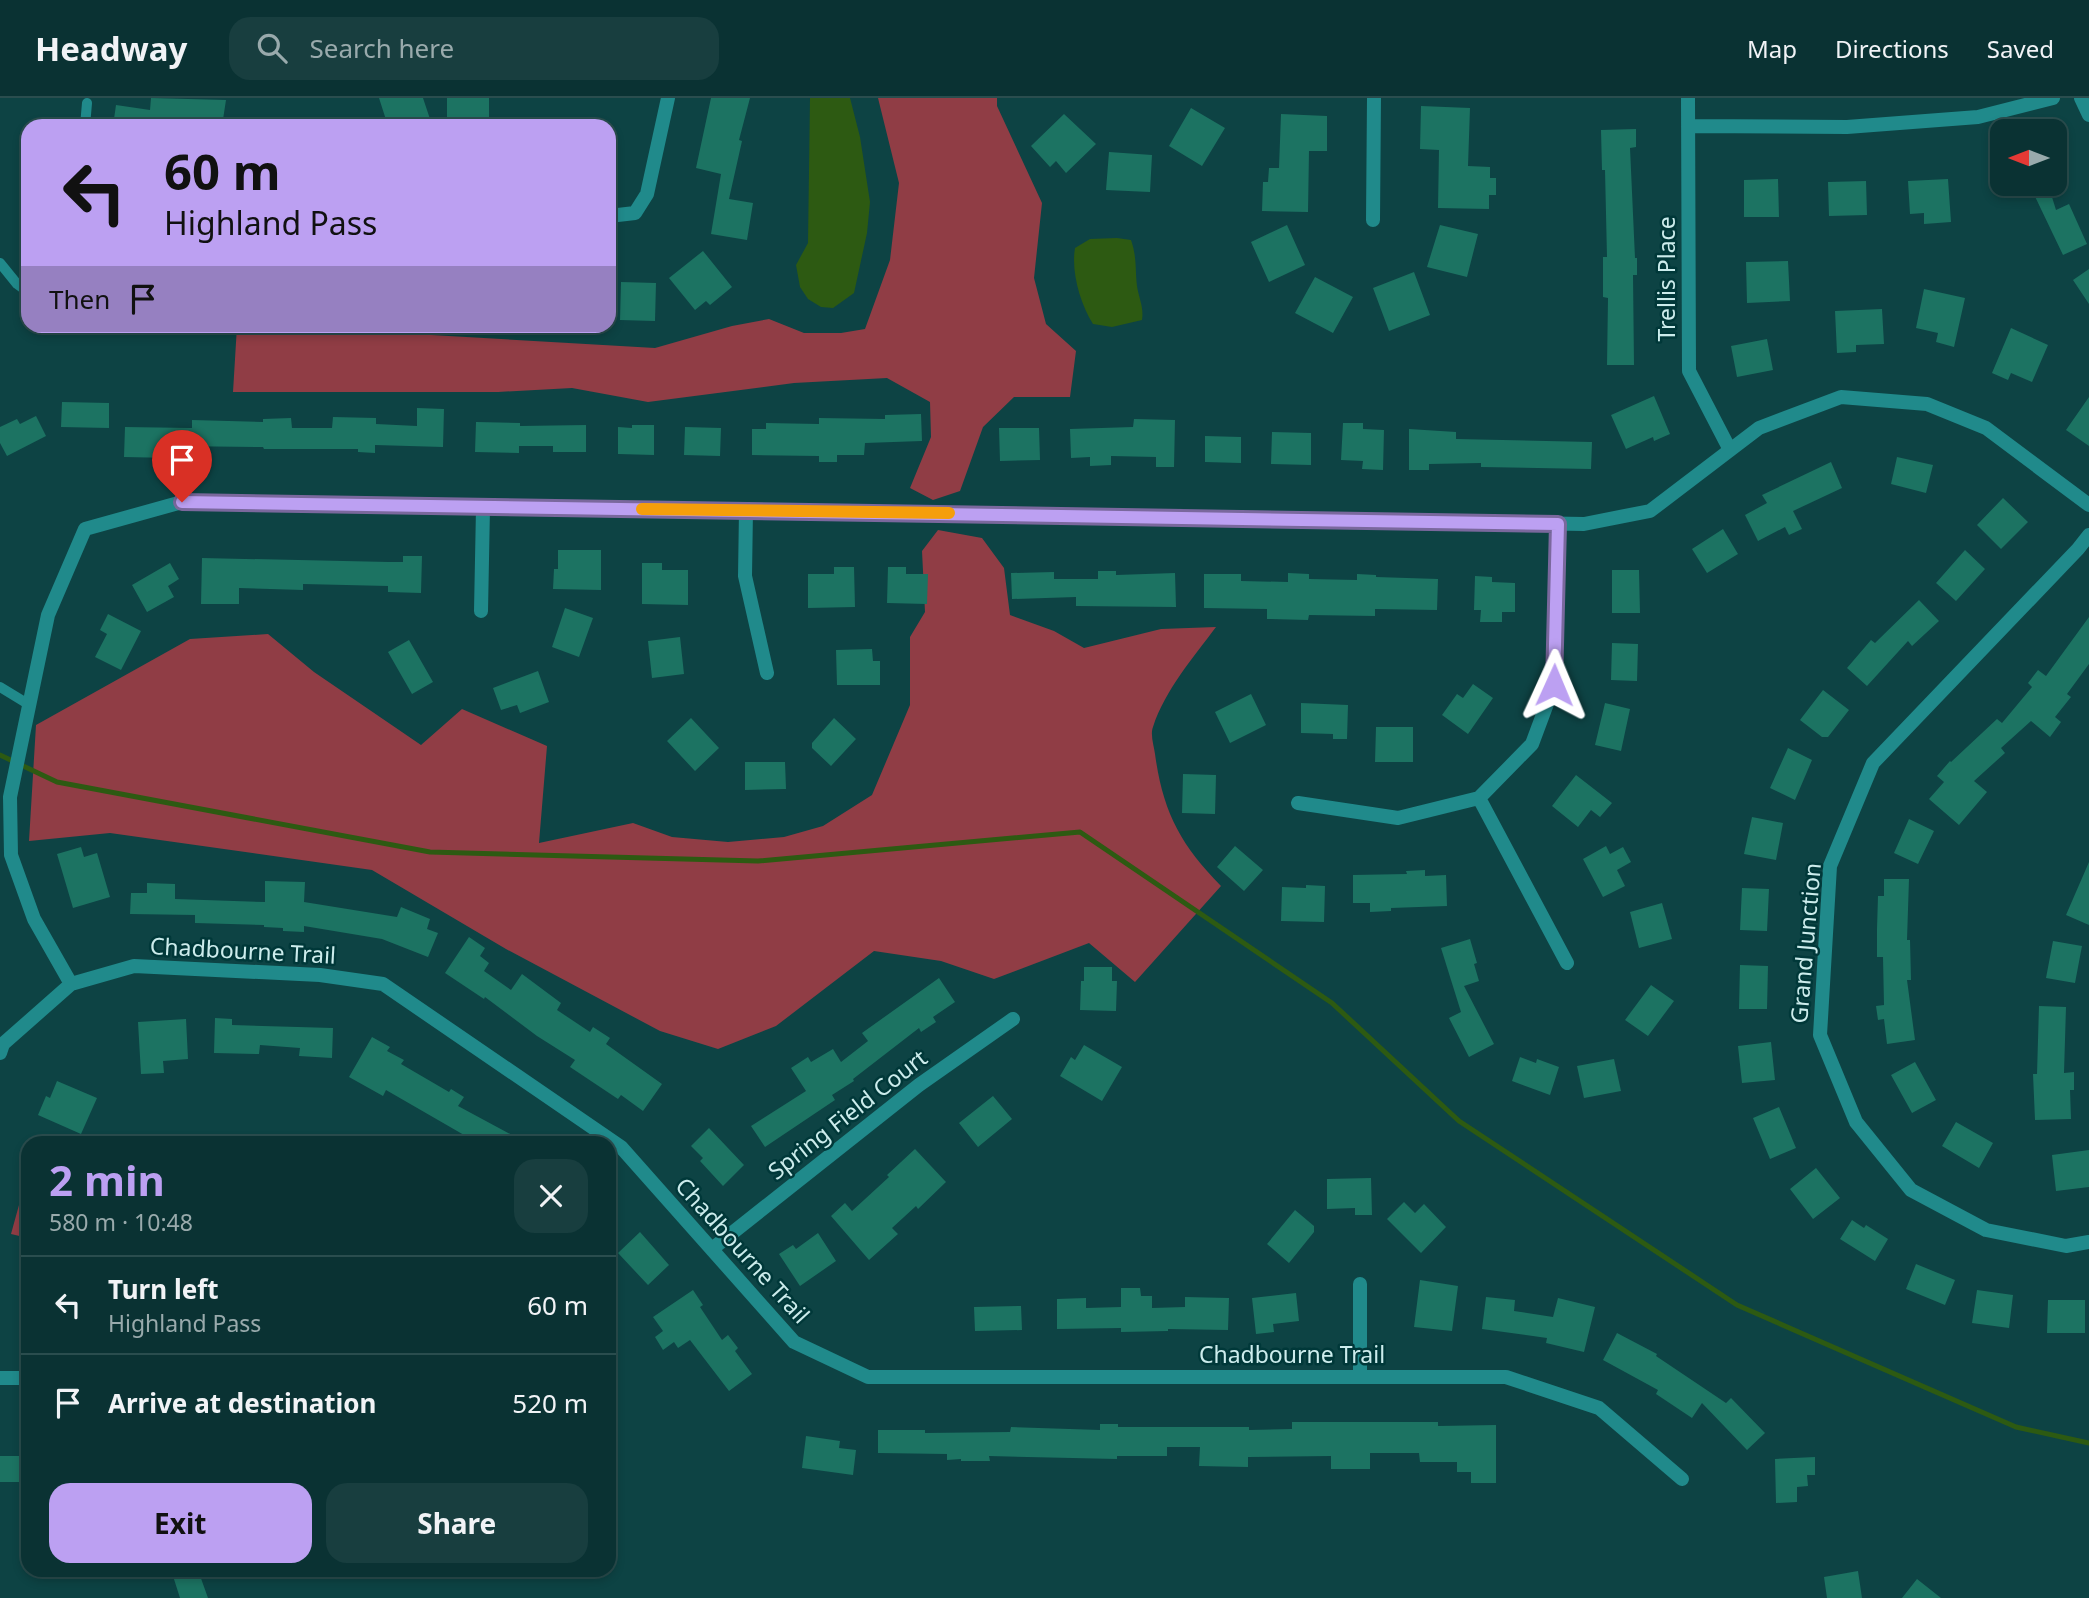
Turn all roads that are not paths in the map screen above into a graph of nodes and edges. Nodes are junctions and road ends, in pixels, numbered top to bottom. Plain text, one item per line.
1 (668, 98) edge
2 (1374, 98) edge
3 (1688, 98) edge
4 (2053, 98) edge
5 (2081, 98) edge
6 (87, 103) dead end
7 (2089, 115) edge
8 (86, 119) edge
9 (1688, 126) junction
10 (616, 215) edge
11 (1373, 220) dead end
12 (0, 263) edge
13 (21, 287) edge
14 (1730, 450) junction
15 (2089, 505) edge
16 (483, 508) junction
17 (746, 510) junction
18 (1558, 524) junction
19 (2089, 535) edge
20 (481, 611) dead end
21 (766, 673) dead end
22 (0, 687) edge
23 (28, 704) junction
24 (1479, 798) junction
25 (1298, 803) dead end
26 (1567, 962) dead end
27 (71, 984) junction
28 (1013, 1019) dead end
29 (0, 1053) edge
30 (605, 1136) edge
31 (616, 1144) edge
32 (2089, 1242) edge
33 (712, 1249) junction
34 (1360, 1284) dead end
35 (1360, 1377) junction
36 (0, 1378) edge
37 (21, 1378) edge
38 (1682, 1479) dead end

1 - 10 street
2 - 11 street
3 - 9 street, Trellis Place
4 - 9 street
5 - 7 street
6 - 8 lane
9 - 14 street, Trellis Place
12 - 13 lane
14 - 15 street
14 - 18 street
16 - 17 street
16 - 20 street
16 - 23 street
17 - 18 street
17 - 21 street
18 - 24 street
19 - 32 street, Grand Junction
22 - 23 lane
23 - 27 street
24 - 25 street
24 - 26 street
27 - 29 street, Chadbourne Trail
27 - 30 street, Chadbourne Trail
28 - 33 street, Spring Field Court
31 - 33 street, Chadbourne Trail
33 - 35 street, Chadbourne Trail
34 - 35 street
35 - 38 street, Chadbourne Trail
36 - 37 street

